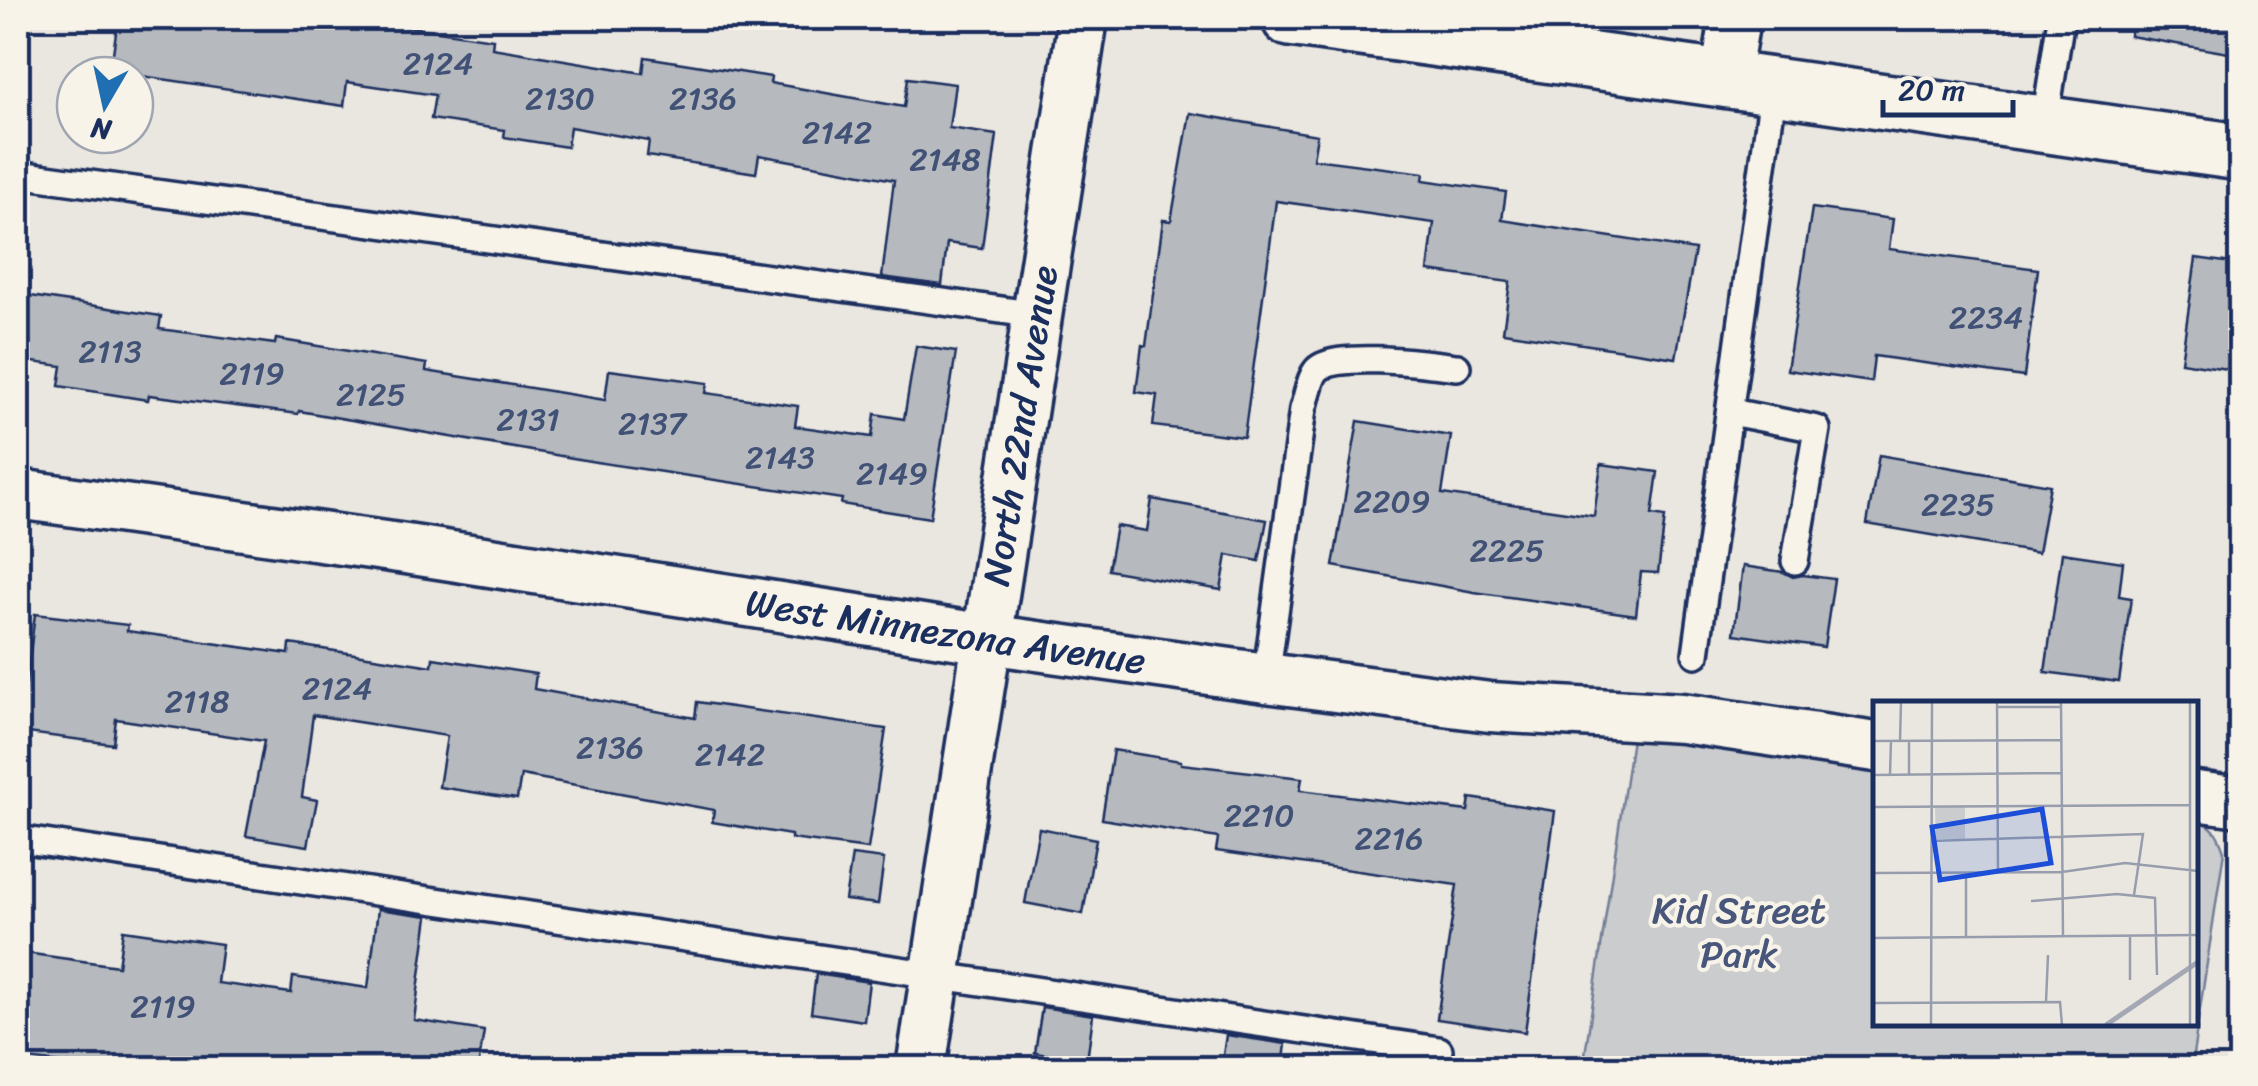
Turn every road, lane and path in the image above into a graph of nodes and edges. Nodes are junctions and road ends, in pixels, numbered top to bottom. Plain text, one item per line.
1 (1083, 18) edge
2 (1290, 18) edge
3 (1735, 18) edge
4 (2061, 18) edge
5 (1749, 82) junction
6 (2044, 127) junction
7 (2240, 152) edge
8 (18, 174) edge
9 (1037, 315) junction
10 (1458, 367) dead end
11 (1732, 412) junction
12 (18, 494) edge
13 (1795, 561) dead end
14 (987, 639) junction
15 (1696, 654) dead end
16 (1266, 678) junction
17 (1873, 747) edge
18 (2198, 796) edge
19 (2240, 802) edge
20 (18, 839) edge
21 (936, 973) junction
22 (1439, 1050) dead end
23 (921, 1068) edge

1 - 9 street, North 22nd Avenue
2 - 5 street
3 - 5 street
4 - 6 lane
5 - 6 street
5 - 11 lane
6 - 7 street
8 - 9 lane
9 - 14 street, North 22nd Avenue
10 - 16 lane
11 - 13 lane
11 - 15 lane
12 - 14 street, West Minnezona Avenue
14 - 16 street, West Minnezona Avenue
14 - 21 street, North 22nd Avenue
16 - 17 street, West Minnezona Avenue
18 - 19 street
20 - 21 lane
21 - 22 lane
21 - 23 street, North 22nd Avenue

